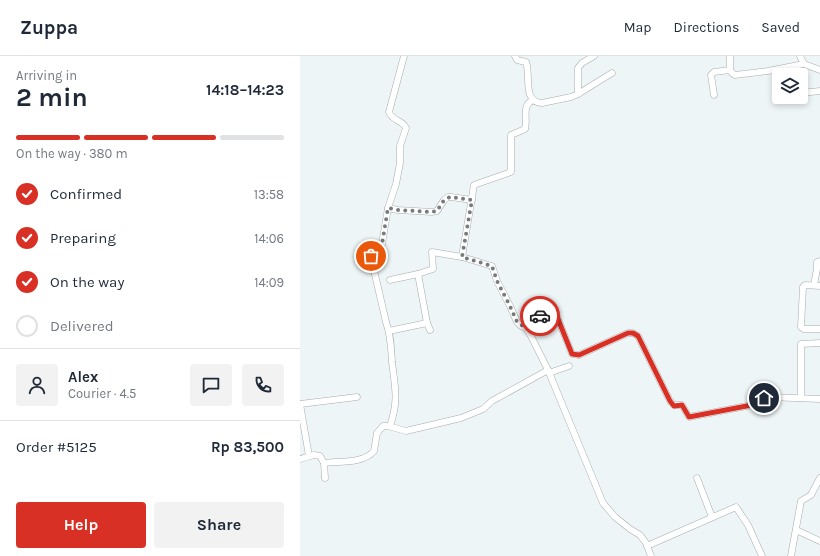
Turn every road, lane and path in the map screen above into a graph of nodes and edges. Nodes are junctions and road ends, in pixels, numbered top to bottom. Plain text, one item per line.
1 (404, 56) edge
2 (515, 56) edge
3 (594, 56) edge
4 (730, 56) edge
5 (800, 56) edge
6 (804, 64) junction
7 (730, 70) junction
8 (820, 70) edge
9 (612, 73) dead end
10 (820, 91) edge
11 (808, 92) edge
12 (578, 94) junction
13 (714, 95) dead end
14 (533, 100) junction
15 (472, 200) junction
16 (388, 208) junction
17 (462, 257) junction
18 (820, 261) edge
19 (418, 274) junction
20 (390, 280) dead end
21 (817, 286) edge
22 (427, 323) junction
23 (526, 328) junction
24 (820, 329) edge
25 (430, 330) dead end
26 (389, 331) junction
27 (820, 343) edge
28 (569, 366) dead end
29 (548, 372) junction
30 (358, 396) dead end
31 (801, 398) junction
32 (820, 399) edge
33 (300, 404) edge
34 (390, 426) junction
35 (308, 456) junction
36 (300, 459) edge
37 (324, 463) junction
38 (325, 478) dead end
39 (697, 478) dead end
40 (820, 478) edge
41 (712, 517) junction
42 (796, 530) junction
43 (820, 541) edge
44 (647, 546) junction
45 (651, 556) edge
46 (762, 556) edge
47 (791, 556) edge

1 - 16 street
2 - 14 street
3 - 12 street
4 - 7 street
5 - 6 street
6 - 7 street
6 - 8 street
7 - 13 street
9 - 12 street
10 - 11 street
12 - 14 street
14 - 15 street
15 - 16 street
15 - 17 street
16 - 26 street
17 - 19 street
17 - 23 street
18 - 21 street
19 - 20 street
19 - 22 street
21 - 24 street
22 - 25 street
22 - 26 street
23 - 29 street
23 - 31 street
26 - 34 street
27 - 31 street
28 - 29 street
29 - 34 street
29 - 44 street
30 - 33 street
31 - 32 street
33 - 35 street
34 - 37 street
35 - 36 street
35 - 37 street
37 - 38 street
39 - 41 street
40 - 42 street
41 - 44 street
41 - 46 street
42 - 43 street
42 - 47 street
44 - 45 street

